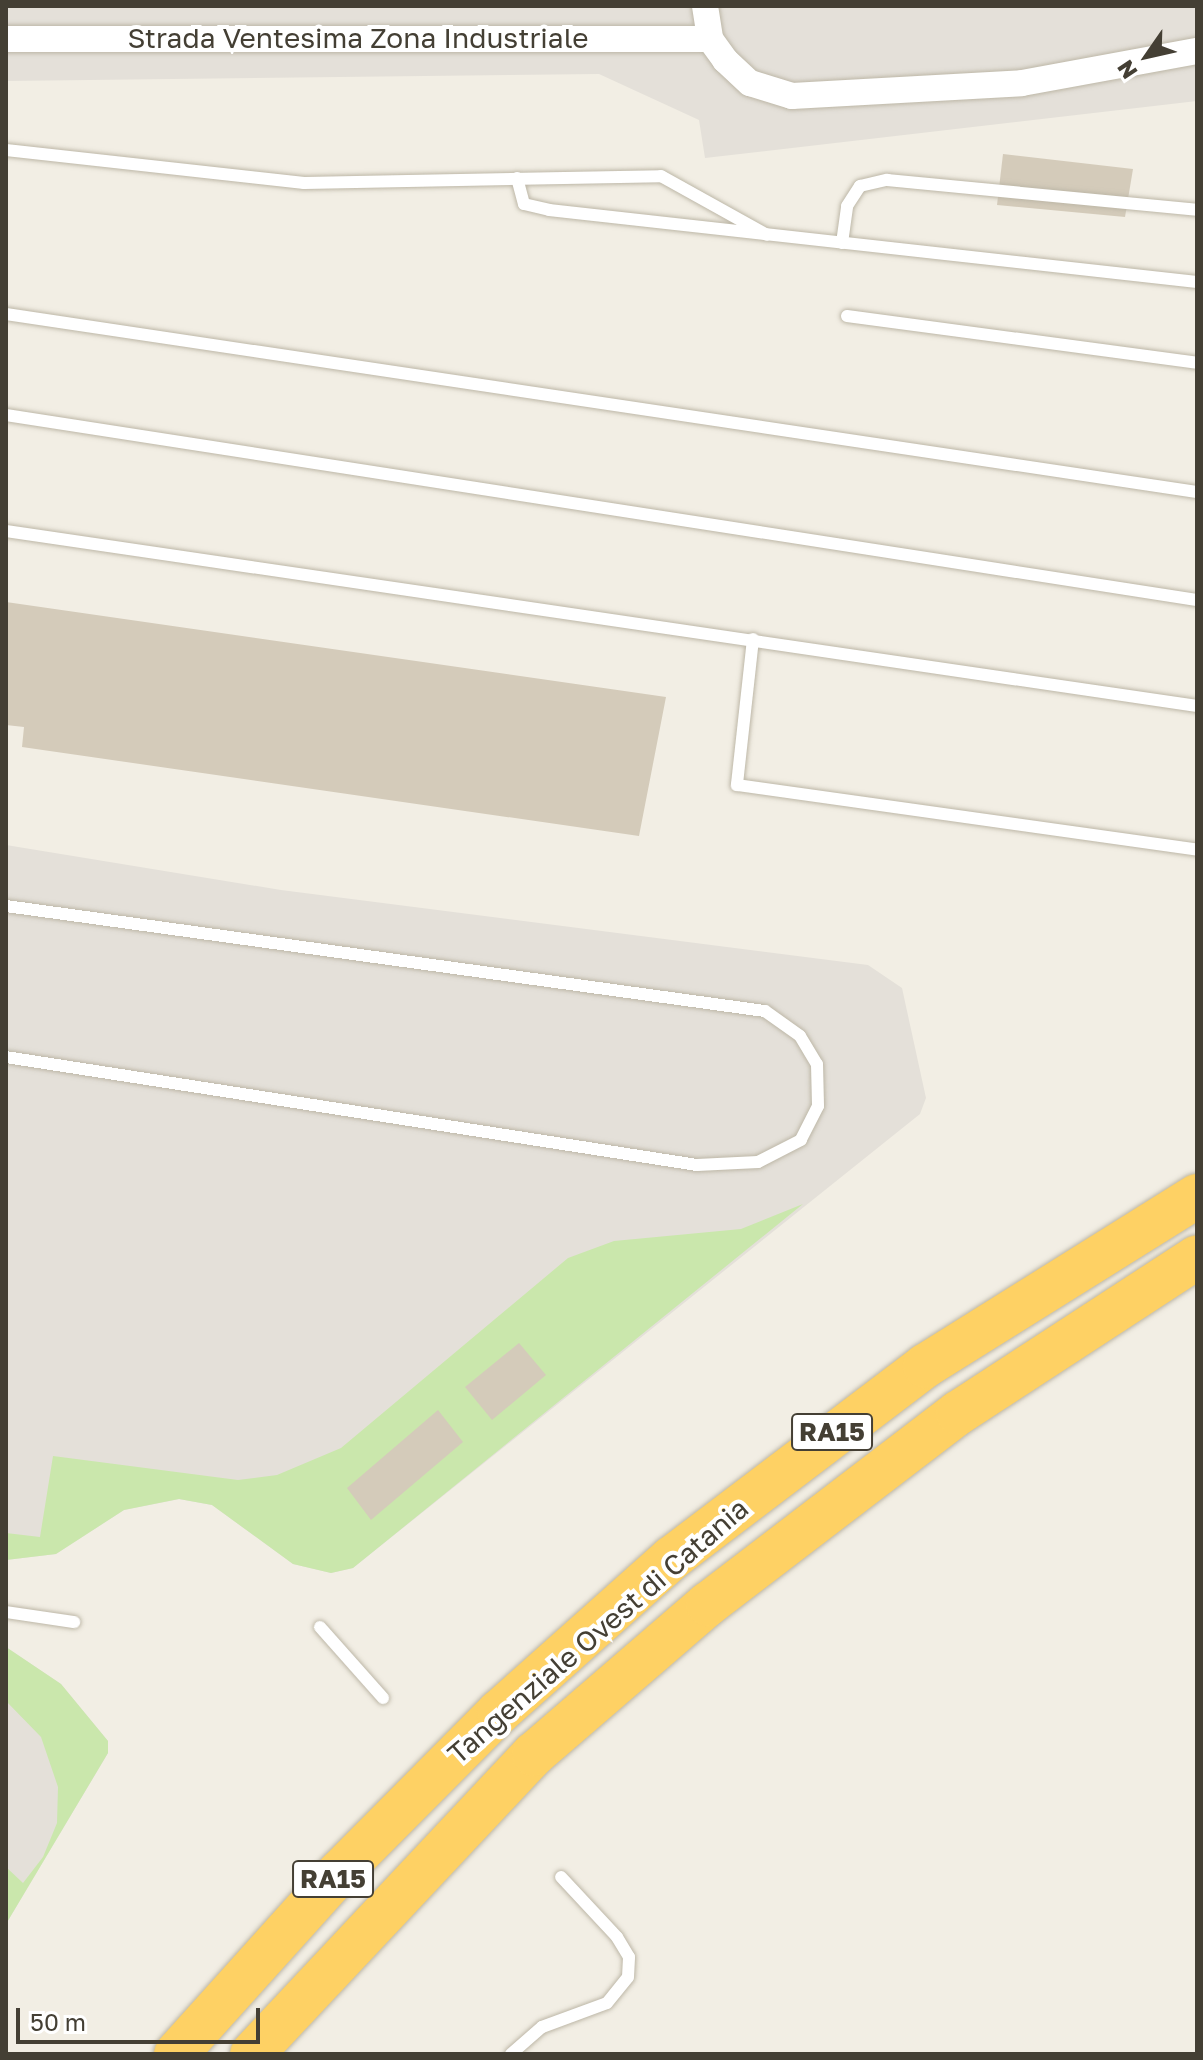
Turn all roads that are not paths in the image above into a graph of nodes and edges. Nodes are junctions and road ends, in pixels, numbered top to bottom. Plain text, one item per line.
1 (705, 6) edge
2 (6, 39) edge
3 (710, 39) junction
4 (1197, 51) edge
5 (6, 150) edge
6 (517, 178) junction
7 (1197, 210) edge
8 (767, 235) junction
9 (842, 243) junction
10 (1197, 282) edge
11 (6, 314) edge
12 (847, 316) dead end
13 (1197, 363) edge
14 (6, 415) edge
15 (1197, 492) edge
16 (6, 531) edge
17 (1197, 600) edge
18 (753, 639) junction
19 (1197, 706) edge
20 (1197, 850) edge
21 (6, 906) edge
22 (6, 1057) edge
23 (1197, 1172) edge
24 (1197, 1196) edge
25 (1197, 1257) edge
26 (1018, 1303) junction
27 (6, 1612) edge
28 (74, 1622) dead end
29 (320, 1627) dead end
30 (383, 1698) dead end
31 (561, 1877) dead end
32 (176, 2054) edge
33 (252, 2054) edge
34 (511, 2054) edge

1 - 3 street
2 - 3 street, Strada Ventesima Zona Industriale
3 - 4 street
5 - 6 lane
6 - 8 lane
6 - 8 lane
7 - 9 lane
8 - 9 lane
9 - 10 lane
11 - 15 lane
12 - 13 lane
14 - 17 lane
16 - 18 lane
18 - 19 lane
18 - 20 lane
21 - 22 lane
23 - 26 highway
24 - 26 highway, Tangenziale Ovest di Catania / RA15
25 - 33 highway, Tangenziale Ovest di Catania / RA15
26 - 32 highway, Tangenziale Ovest di Catania / RA15
27 - 28 lane
29 - 30 lane
31 - 34 lane

